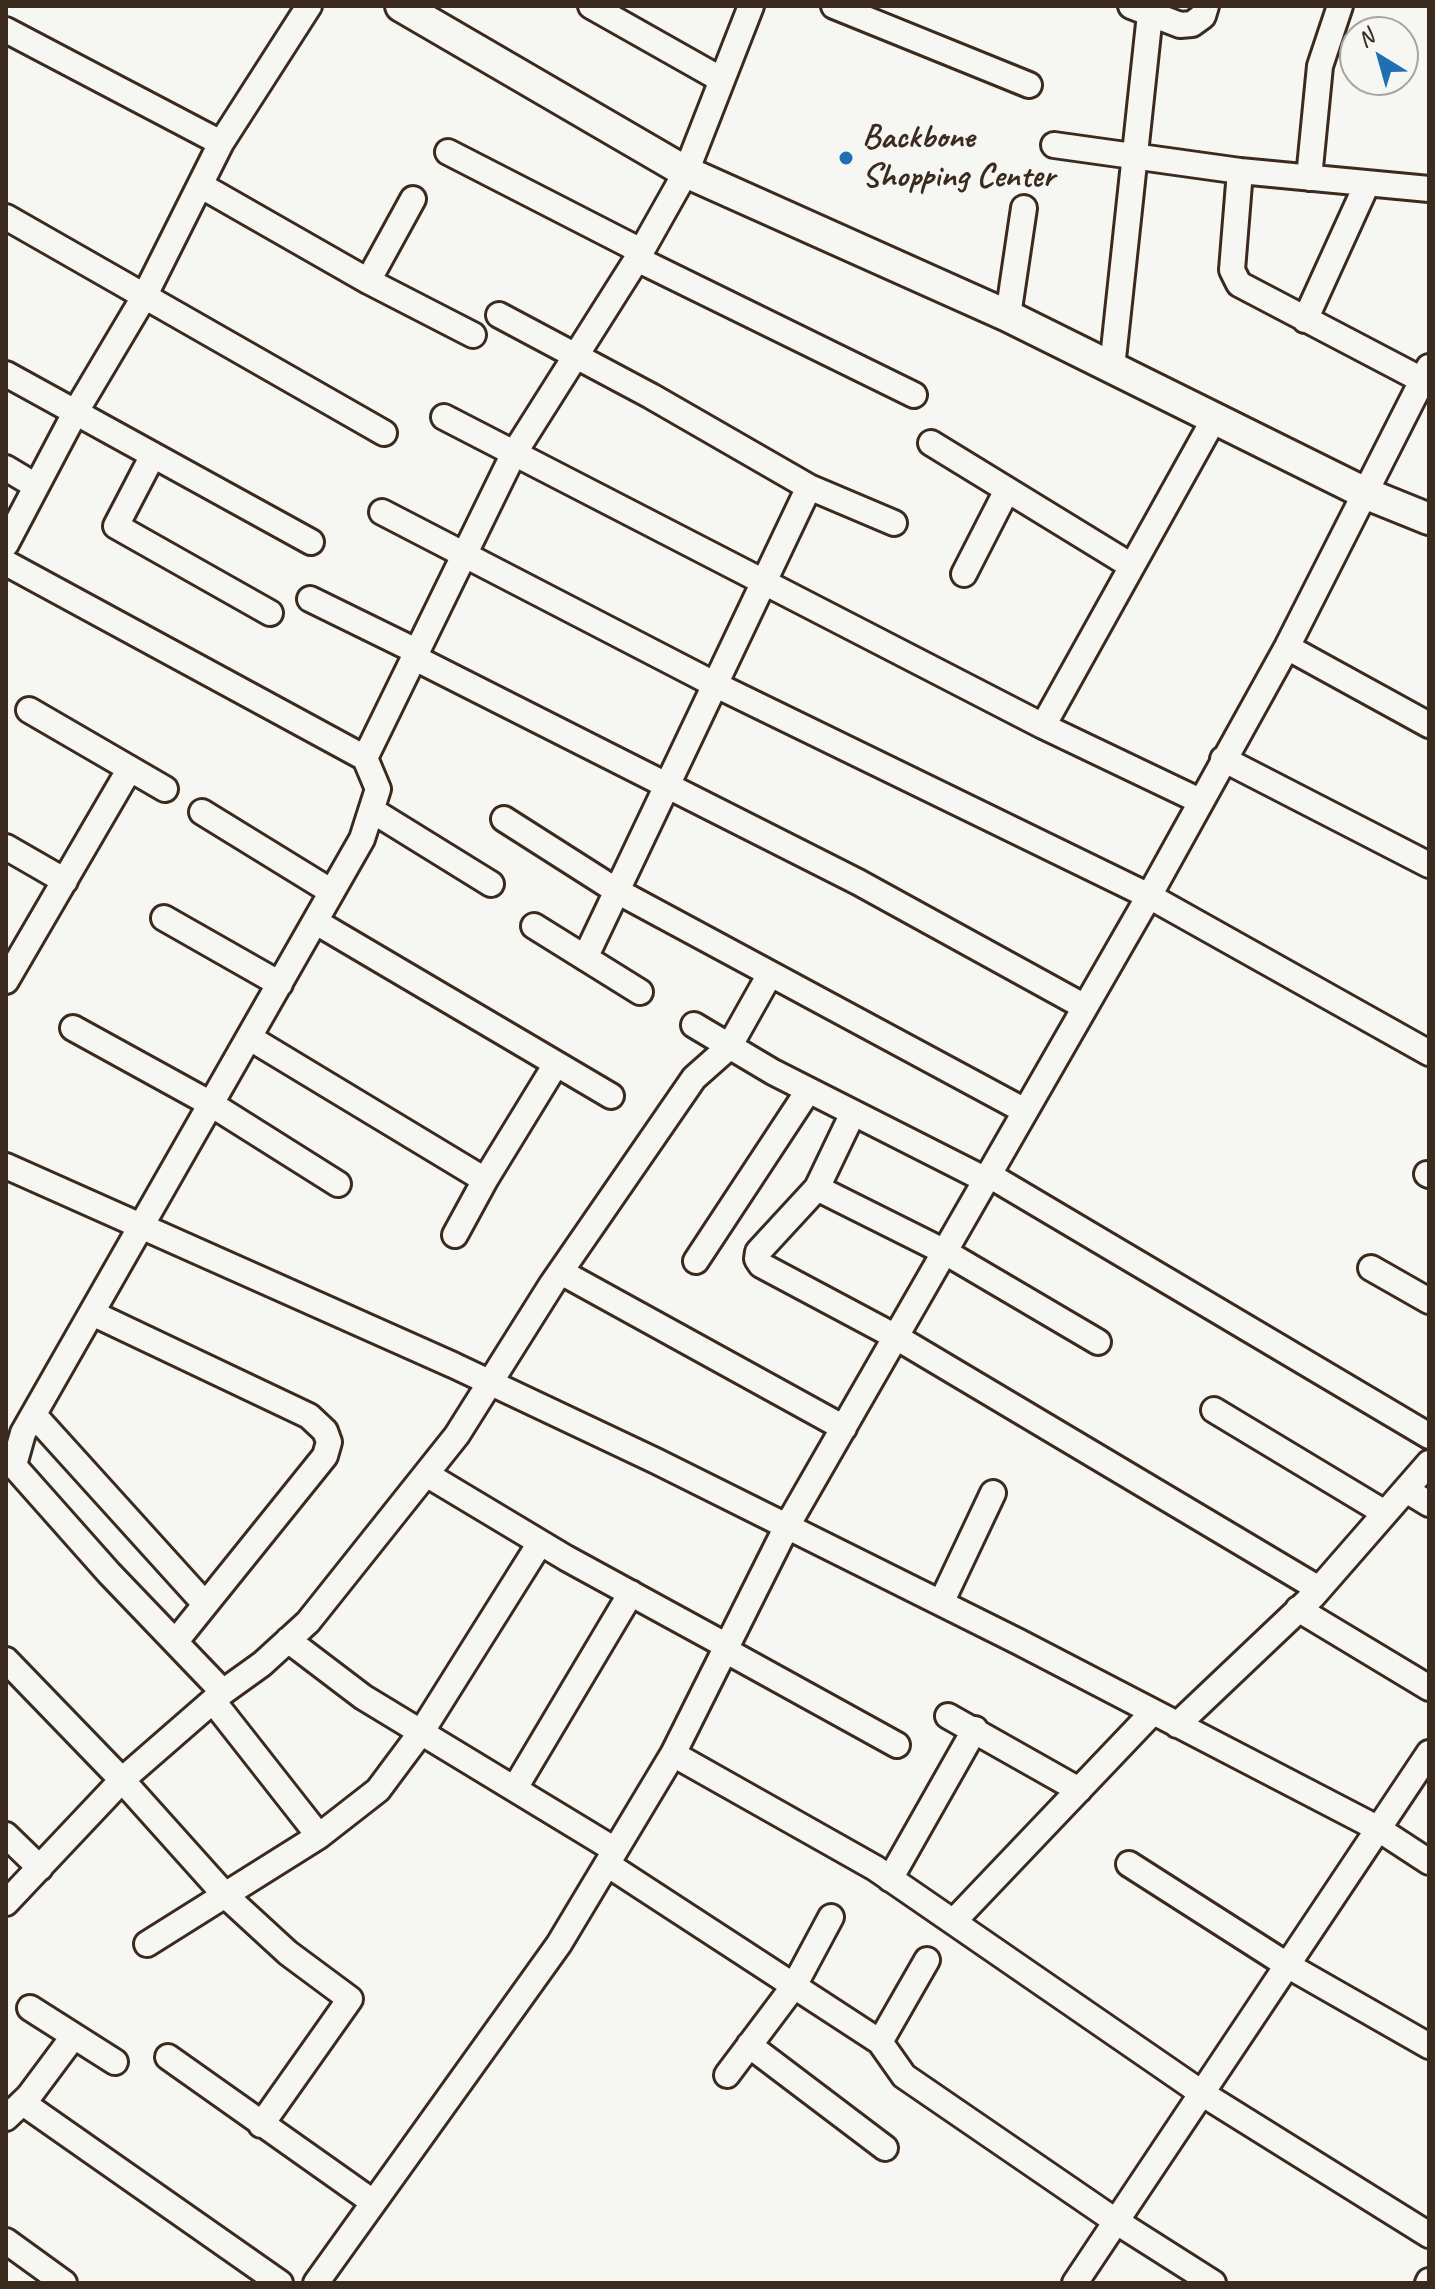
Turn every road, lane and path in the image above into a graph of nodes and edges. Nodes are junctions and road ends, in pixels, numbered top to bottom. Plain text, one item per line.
1 (309, 6) edge
2 (591, 6) edge
3 (751, 6) edge
4 (834, 6) edge
5 (1206, 6) edge
6 (1340, 6) edge
7 (419, 10) edge
8 (1141, 10) edge
9 (6, 30) edge
10 (722, 80) junction
11 (1029, 85) dead end
12 (221, 143) junction
13 (1054, 145) dead end
14 (448, 152) dead end
15 (1137, 158) junction
16 (1240, 171) junction
17 (686, 172) junction
18 (1309, 178) junction
19 (1367, 184) junction
20 (200, 185) junction
21 (1429, 189) edge
22 (413, 199) dead end
23 (1024, 208) dead end
24 (6, 217) edge
25 (639, 255) junction
26 (368, 281) junction
27 (144, 297) junction
28 (499, 315) dead end
29 (1008, 316) junction
30 (1305, 320) junction
31 (473, 335) dead end
32 (575, 356) junction
33 (1112, 368) junction
34 (6, 374) edge
35 (1426, 374) edge
36 (914, 395) dead end
37 (75, 413) junction
38 (444, 417) dead end
39 (1214, 419) junction
40 (384, 433) dead end
41 (931, 443) dead end
42 (153, 455) junction
43 (513, 455) junction
44 (6, 468) edge
45 (36, 486) junction
46 (809, 487) junction
47 (1007, 490) junction
48 (1367, 494) junction
49 (382, 512) dead end
50 (1429, 519) edge
51 (894, 523) dead end
52 (311, 542) dead end
53 (6, 544) edge
54 (463, 552) junction
55 (6, 563) edge
56 (1130, 565) junction
57 (964, 574) dead end
58 (765, 585) junction
59 (310, 599) dead end
60 (270, 613) dead end
61 (1287, 647) junction
62 (415, 654) junction
63 (714, 684) junction
64 (29, 710) dead end
65 (1429, 725) edge
66 (1043, 726) junction
67 (365, 758) junction
68 (1223, 759) junction
69 (129, 770) junction
70 (667, 786) junction
71 (165, 789) dead end
72 (1200, 801) junction
73 (373, 811) junction
74 (202, 812) dead end
75 (504, 819) dead end
76 (6, 847) edge
77 (1429, 865) edge
78 (65, 881) junction
79 (491, 884) dead end
80 (617, 891) junction
81 (332, 892) junction
82 (1149, 896) junction
83 (164, 918) dead end
84 (316, 922) junction
85 (534, 926) dead end
86 (585, 958) junction
87 (770, 974) junction
88 (6, 981) edge
89 (280, 984) junction
90 (640, 992) dead end
91 (1085, 1007) junction
92 (694, 1025) dead end
93 (73, 1028) dead end
94 (250, 1038) junction
95 (729, 1047) junction
96 (1429, 1053) edge
97 (556, 1064) junction
98 (808, 1091) junction
99 (611, 1096) dead end
100 (211, 1104) junction
101 (1025, 1111) junction
102 (853, 1113) junction
103 (6, 1166) edge
104 (987, 1178) junction
105 (485, 1180) junction
106 (338, 1184) dead end
107 (817, 1188) junction
108 (142, 1226) junction
109 (455, 1235) dead end
110 (945, 1252) junction
111 (696, 1261) dead end
112 (1371, 1268) dead end
113 (561, 1272) junction
114 (1429, 1301) edge
115 (92, 1313) junction
116 (896, 1337) junction
117 (1098, 1342) dead end
118 (491, 1383) junction
119 (1214, 1410) dead end
120 (34, 1415) junction
121 (844, 1428) junction
122 (1429, 1436) edge
123 (10, 1461) edge
124 (1429, 1463) edge
125 (426, 1474) junction
126 (1406, 1490) junction
127 (993, 1493) dead end
128 (1429, 1504) edge
129 (1385, 1513) junction
130 (787, 1526) junction
131 (540, 1543) junction
132 (1319, 1589) junction
133 (631, 1593) junction
134 (941, 1603) junction
135 (205, 1604) junction
136 (1298, 1609) junction
137 (288, 1640) junction
138 (176, 1641) junction
139 (726, 1648) junction
140 (6, 1660) edge
141 (1429, 1688) edge
142 (218, 1696) junction
143 (1153, 1712) junction
144 (948, 1716) dead end
145 (1177, 1725) junction
146 (975, 1729) junction
147 (422, 1731) junction
148 (897, 1745) dead end
149 (1429, 1753) edge
150 (673, 1754) junction
151 (122, 1780) junction
152 (515, 1788) junction
153 (1079, 1790) junction
154 (1377, 1828) junction
155 (6, 1835) edge
156 (319, 1836) junction
157 (611, 1857) junction
158 (1429, 1862) edge
159 (1129, 1864) dead end
160 (40, 1868) junction
161 (890, 1879) junction
162 (226, 1896) junction
163 (6, 1903) edge
164 (831, 1917) dead end
165 (954, 1921) junction
166 (147, 1944) dead end
167 (927, 1960) dead end
168 (1287, 1965) junction
169 (794, 1986) junction
170 (30, 2008) dead end
171 (73, 2037) junction
172 (880, 2042) junction
173 (749, 2045) junction
174 (1429, 2046) edge
175 (168, 2057) dead end
176 (115, 2062) dead end
177 (727, 2075) dead end
178 (1203, 2094) junction
179 (14, 2110) edge
180 (261, 2125) junction
181 (885, 2148) dead end
182 (373, 2202) junction
183 (1117, 2222) junction
184 (1429, 2235) edge
185 (6, 2241) edge
186 (64, 2283) edge
187 (280, 2283) edge
188 (316, 2283) edge
189 (1075, 2283) edge
190 (1213, 2283) edge

1 - 12 street
2 - 10 street
3 - 10 street
4 - 11 street
5 - 8 street
6 - 18 street
7 - 17 main road
8 - 15 street
9 - 12 street
10 - 17 street
12 - 20 street
13 - 15 street
14 - 25 street
15 - 16 street
15 - 33 street
16 - 18 street
16 - 30 street
17 - 25 street
17 - 29 main road
18 - 19 street
19 - 21 street
19 - 30 street
20 - 26 street
20 - 27 street
22 - 26 street
23 - 29 street
24 - 27 street
25 - 32 street
25 - 36 street
26 - 31 street
27 - 37 street
27 - 40 street
28 - 32 street
29 - 33 main road
30 - 35 street
32 - 43 street
32 - 46 street
33 - 39 main road
34 - 37 street
35 - 48 street
37 - 42 street
37 - 45 street
38 - 43 street
39 - 48 main road
39 - 56 street
41 - 47 street
42 - 52 street
42 - 60 street
43 - 54 street
43 - 58 street
44 - 45 street
45 - 53 street
46 - 51 street
46 - 58 street
47 - 56 street
47 - 57 street
48 - 50 main road
48 - 61 street
49 - 54 street
54 - 62 street
54 - 63 street
55 - 67 street
56 - 66 street
58 - 63 street
58 - 66 street
59 - 62 street
61 - 65 street
61 - 68 street
62 - 67 street
62 - 70 street
63 - 70 street
63 - 82 street
64 - 69 street
66 - 72 street
67 - 73 street
68 - 72 street
68 - 77 street
69 - 71 street
69 - 78 street
70 - 80 street
70 - 91 street
72 - 82 street
73 - 79 street
73 - 81 street
74 - 81 street
75 - 80 street
76 - 78 street
78 - 88 street
80 - 86 street
80 - 87 street
81 - 84 street
82 - 91 street
82 - 96 street
83 - 89 street
84 - 89 street
84 - 97 street
85 - 86 street
86 - 90 street
87 - 95 street
87 - 101 street
89 - 94 street
91 - 101 street
92 - 95 street
93 - 100 street
94 - 100 street
94 - 105 street
95 - 98 street
95 - 113 street
97 - 99 street
97 - 105 street
98 - 102 street
98 - 111 street
100 - 106 street
100 - 108 street
101 - 104 street
102 - 104 street
102 - 107 street
103 - 108 street
104 - 110 street
104 - 122 street
105 - 109 street
107 - 110 street
107 - 116 street
108 - 115 street
108 - 118 street
110 - 116 street
110 - 117 street
112 - 114 street
113 - 118 street
113 - 121 street
115 - 120 street
115 - 135 street
116 - 121 street
116 - 132 street
118 - 125 street
118 - 130 street
119 - 129 street
120 - 123 street
120 - 135 street
121 - 130 street
123 - 138 street
124 - 126 street
125 - 131 street
125 - 137 street
126 - 128 street
126 - 129 street
127 - 134 street
129 - 132 street
130 - 134 street
130 - 139 street
131 - 133 street
131 - 147 street
132 - 136 street
133 - 139 street
133 - 152 street
134 - 143 street
135 - 138 street
136 - 141 street
136 - 145 street
137 - 142 street
137 - 147 street
138 - 142 street
139 - 148 street
139 - 150 street
140 - 151 street
142 - 151 street
142 - 156 street
143 - 145 street
143 - 153 street
144 - 146 street
145 - 154 street
146 - 153 street
146 - 161 street
147 - 152 street
147 - 156 street
149 - 154 street
150 - 157 street
150 - 161 street
151 - 160 street
151 - 162 street
152 - 157 street
153 - 165 street
154 - 158 street
154 - 168 street
155 - 160 street
156 - 162 street
157 - 169 street
157 - 182 street
159 - 168 street
160 - 163 street
161 - 165 street
162 - 166 street
162 - 180 street
164 - 169 street
165 - 178 street
167 - 172 street
168 - 174 street
168 - 178 street
169 - 172 street
169 - 173 street
170 - 171 street
171 - 176 street
171 - 179 street
172 - 183 street
173 - 177 street
173 - 181 street
175 - 180 street
178 - 183 street
178 - 184 street
179 - 187 street
180 - 182 street
182 - 188 street
183 - 189 street
183 - 190 street
185 - 186 street

